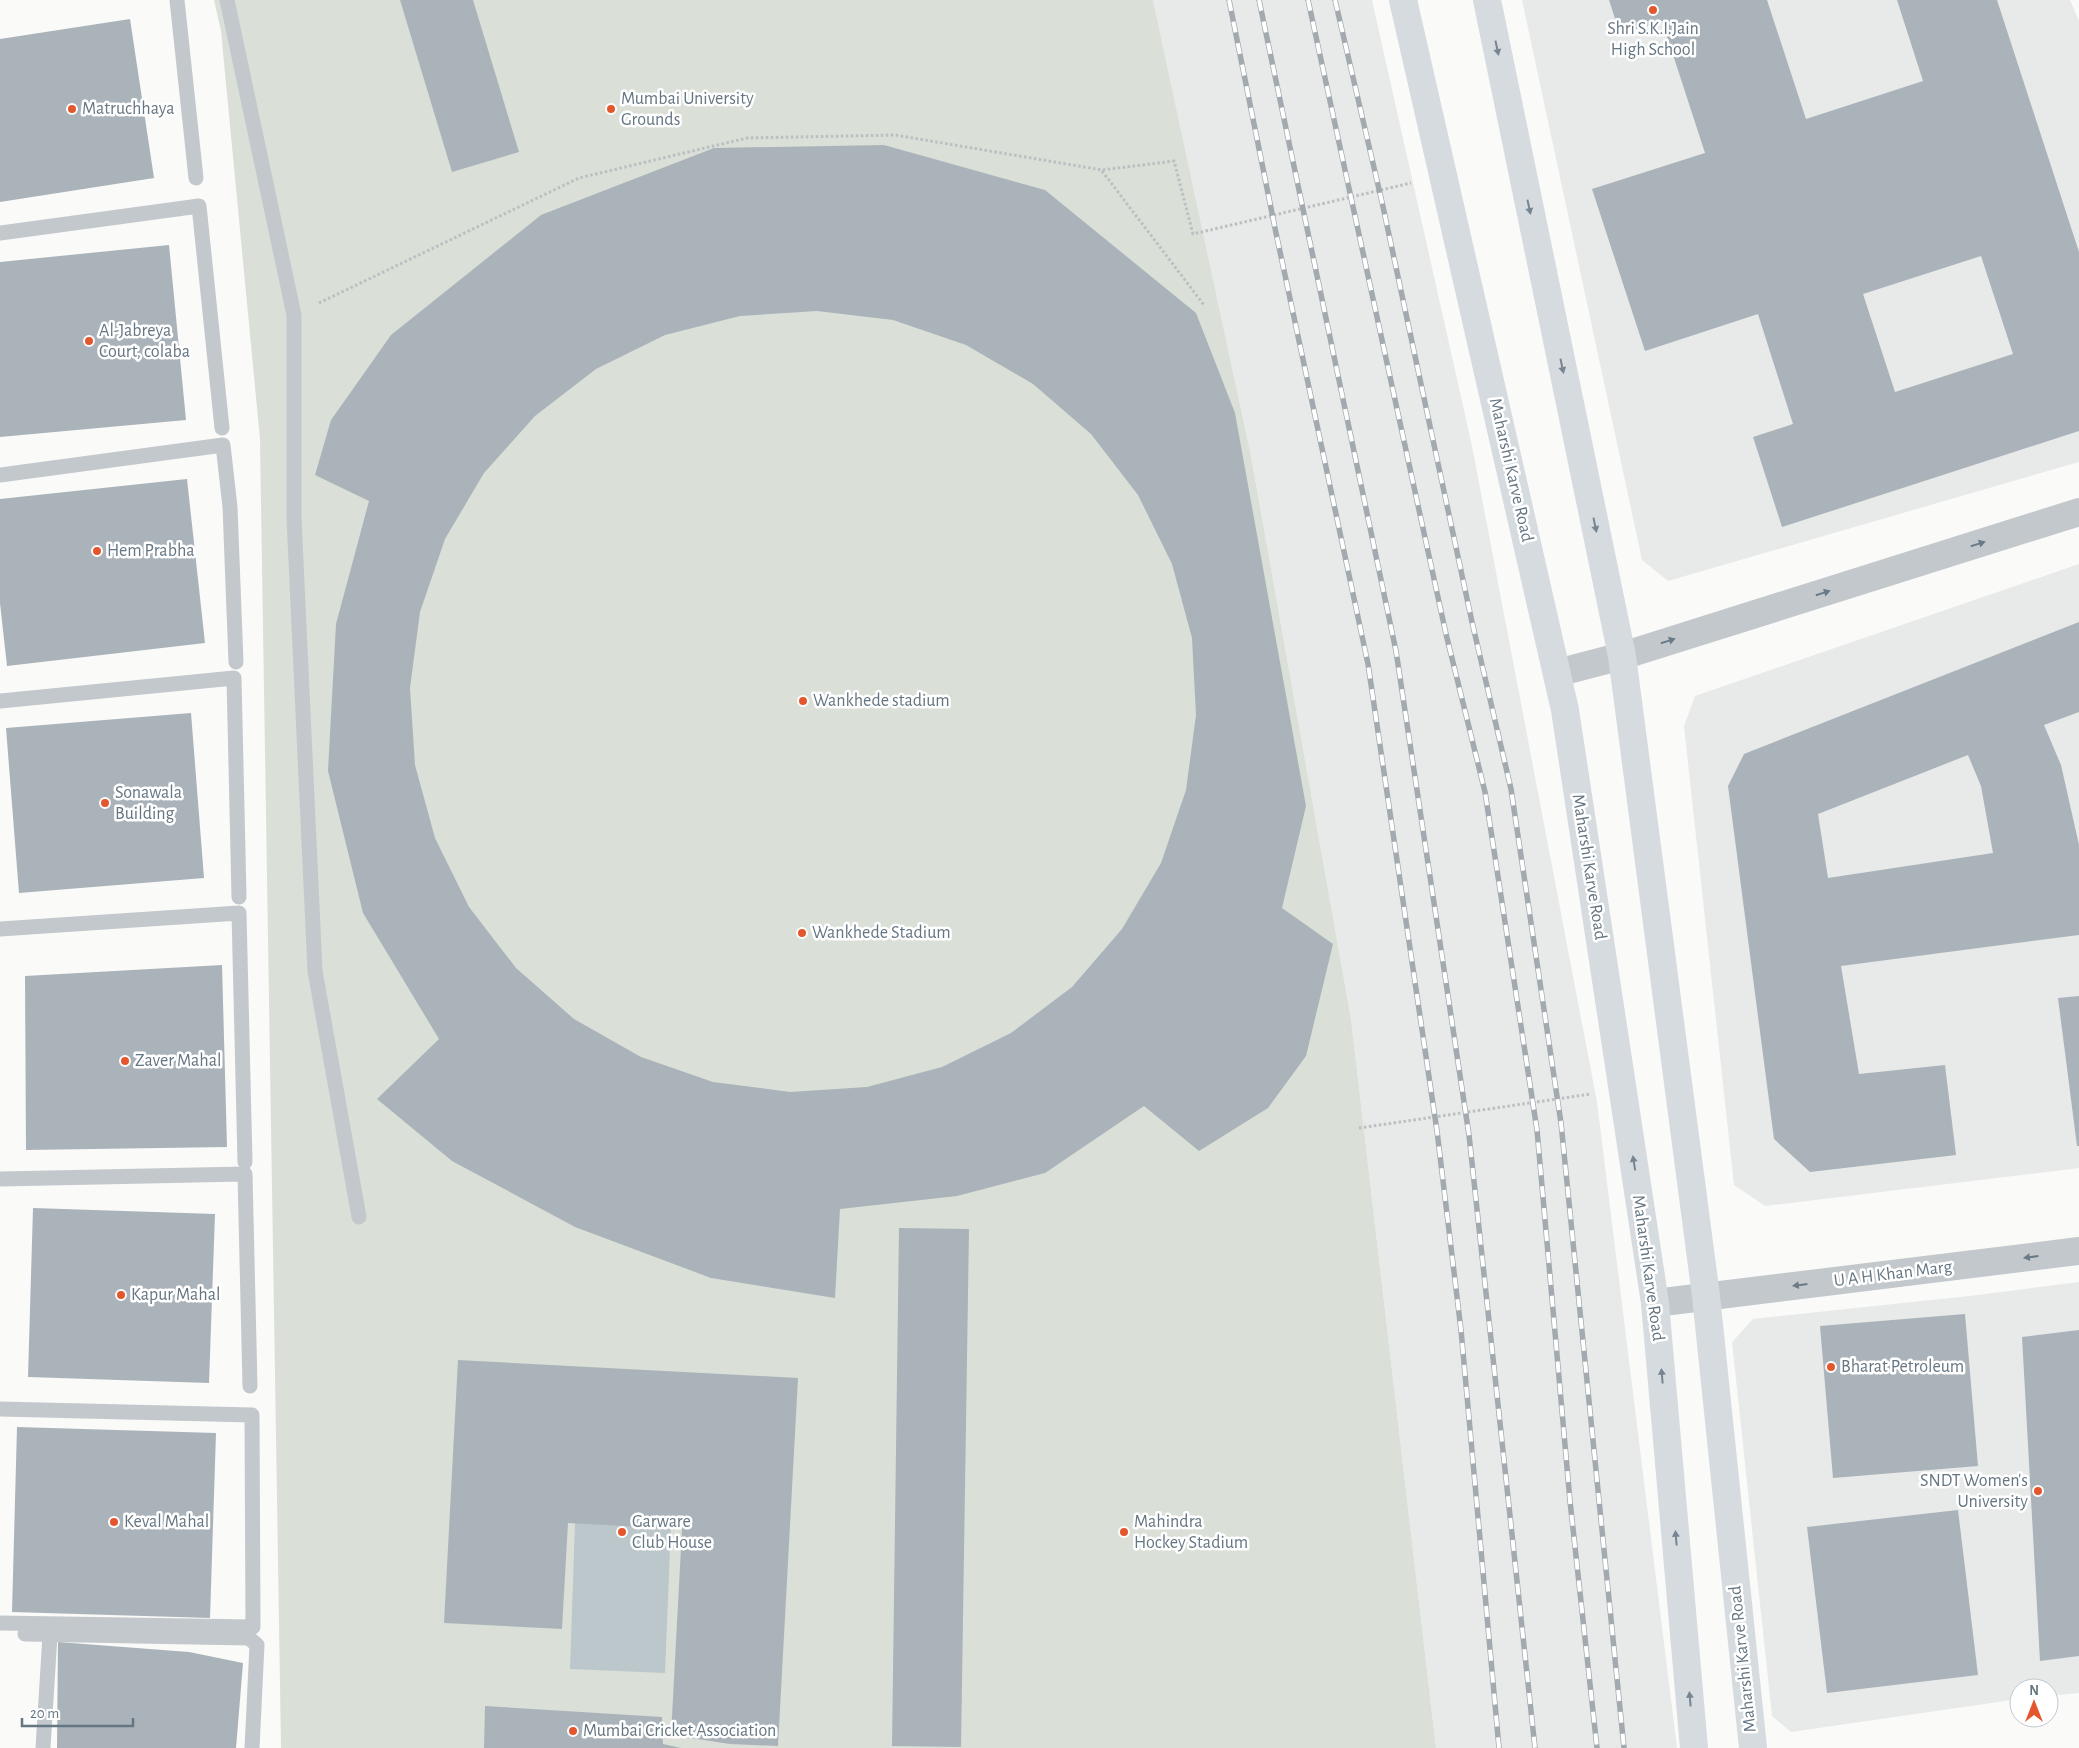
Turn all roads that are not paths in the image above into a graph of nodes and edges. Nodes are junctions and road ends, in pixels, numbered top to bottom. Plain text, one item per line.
1 (177, 0) edge
2 (227, 0) edge
3 (1404, 0) edge
4 (1487, 0) edge
5 (196, 178) dead end
6 (0, 233) edge
7 (222, 428) dead end
8 (0, 475) edge
9 (2079, 512) edge
10 (1622, 656) junction
11 (236, 662) dead end
12 (1557, 673) junction
13 (0, 701) edge
14 (239, 897) dead end
15 (0, 929) edge
16 (245, 1162) dead end
17 (0, 1178) edge
18 (359, 1217) dead end
19 (2079, 1251) edge
20 (1706, 1296) junction
21 (1655, 1303) junction
22 (250, 1386) dead end
23 (0, 1408) edge
24 (0, 1623) edge
25 (0, 1633) edge
26 (50, 1635) junction
27 (43, 1748) edge
28 (252, 1748) edge
29 (1694, 1748) edge
30 (1753, 1748) edge

1 - 5 lane
2 - 18 lane
3 - 12 main road, Maharshi Karve Road
4 -> 10 main road, Maharshi Karve Road
6 - 7 lane
8 - 11 lane
10 -> 9 street
10 - 12 street
10 - 20 main road, Maharshi Karve Road
21 -> 12 main road, Maharshi Karve Road
13 - 14 lane
15 - 16 lane
17 - 22 lane
19 -> 20 street, U A H Khan Marg
20 - 21 street, U A H Khan Marg
20 - 30 main road, Maharshi Karve Road
29 -> 21 main road, Maharshi Karve Road
23 - 24 lane
25 - 26 lane
26 - 27 lane
26 - 28 lane

